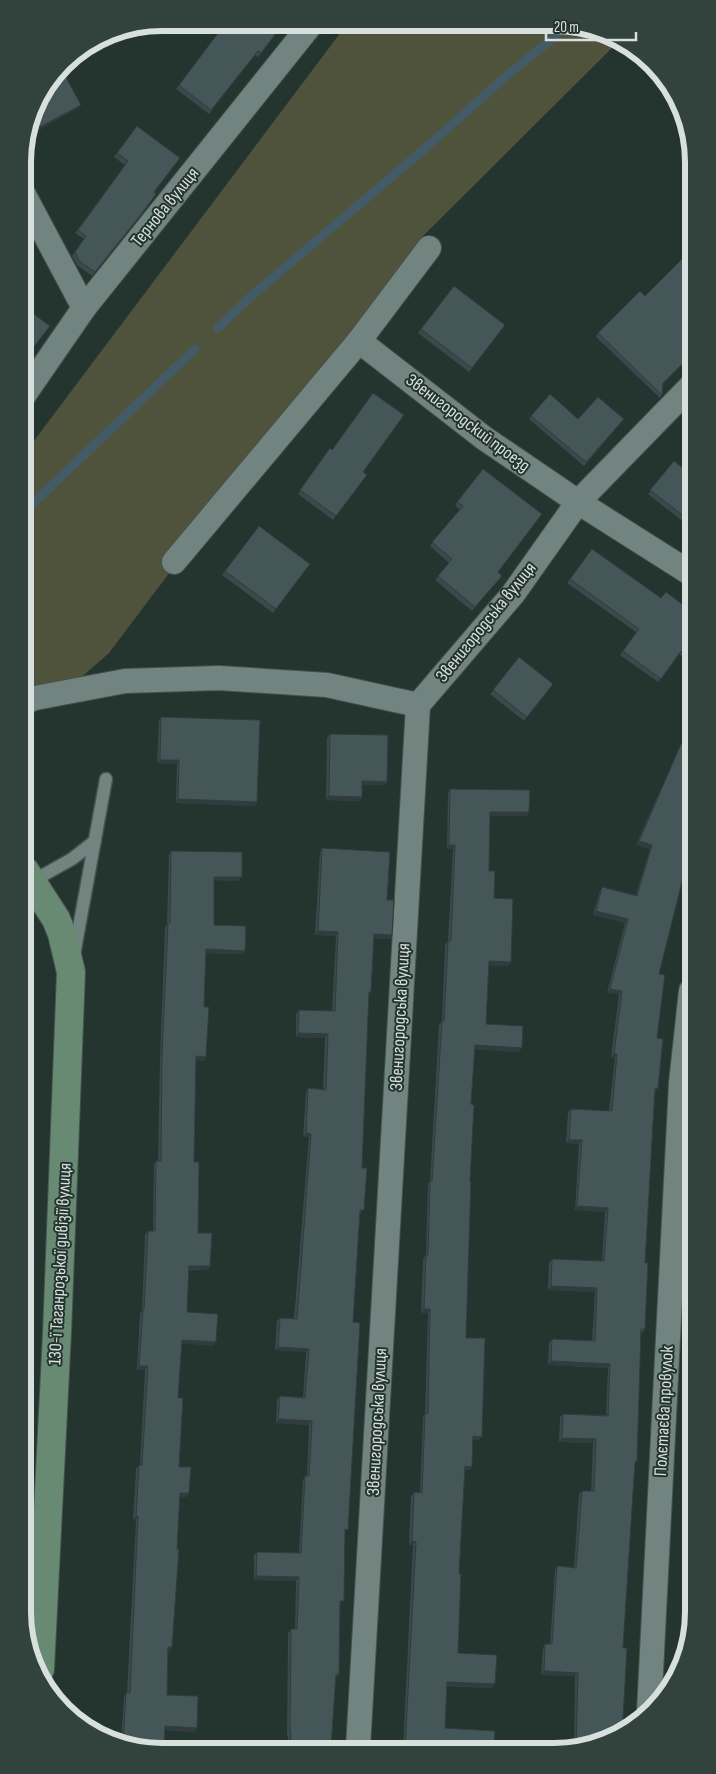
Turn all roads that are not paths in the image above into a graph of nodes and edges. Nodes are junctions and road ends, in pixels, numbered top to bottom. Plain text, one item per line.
1 (306, 32) edge
2 (32, 210) edge
3 (429, 248) dead end
4 (84, 308) junction
5 (359, 341) junction
6 (32, 384) edge
7 (685, 392) edge
8 (578, 502) junction
9 (174, 562) dead end
10 (685, 570) edge
11 (32, 699) edge
12 (418, 705) junction
13 (106, 779) dead end
14 (95, 841) junction
15 (32, 875) edge
16 (32, 881) edge
17 (71, 972) junction
18 (684, 1052) edge
19 (40, 1660) edge
20 (650, 1700) edge
21 (358, 1743) edge

1 - 4 street, Тернова вулиця
2 - 4 street
3 - 5 street
4 - 6 street, Тернова вулиця
5 - 8 street, Звенигородский проезд
5 - 9 street
7 - 8 street, Звенигородська вулиця
8 - 10 street, Звенигородский проезд
8 - 12 street, Звенигородська вулиця
11 - 12 street
12 - 21 street, Звенигородська вулиця
13 - 14 lane
14 - 15 lane
14 - 17 lane
16 - 17 street, 130-ї Таганрозької дивізії вулиця
17 - 19 street, 130-ї Таганрозької дивізії вулиця
18 - 20 street, Полєтаєва провулок

